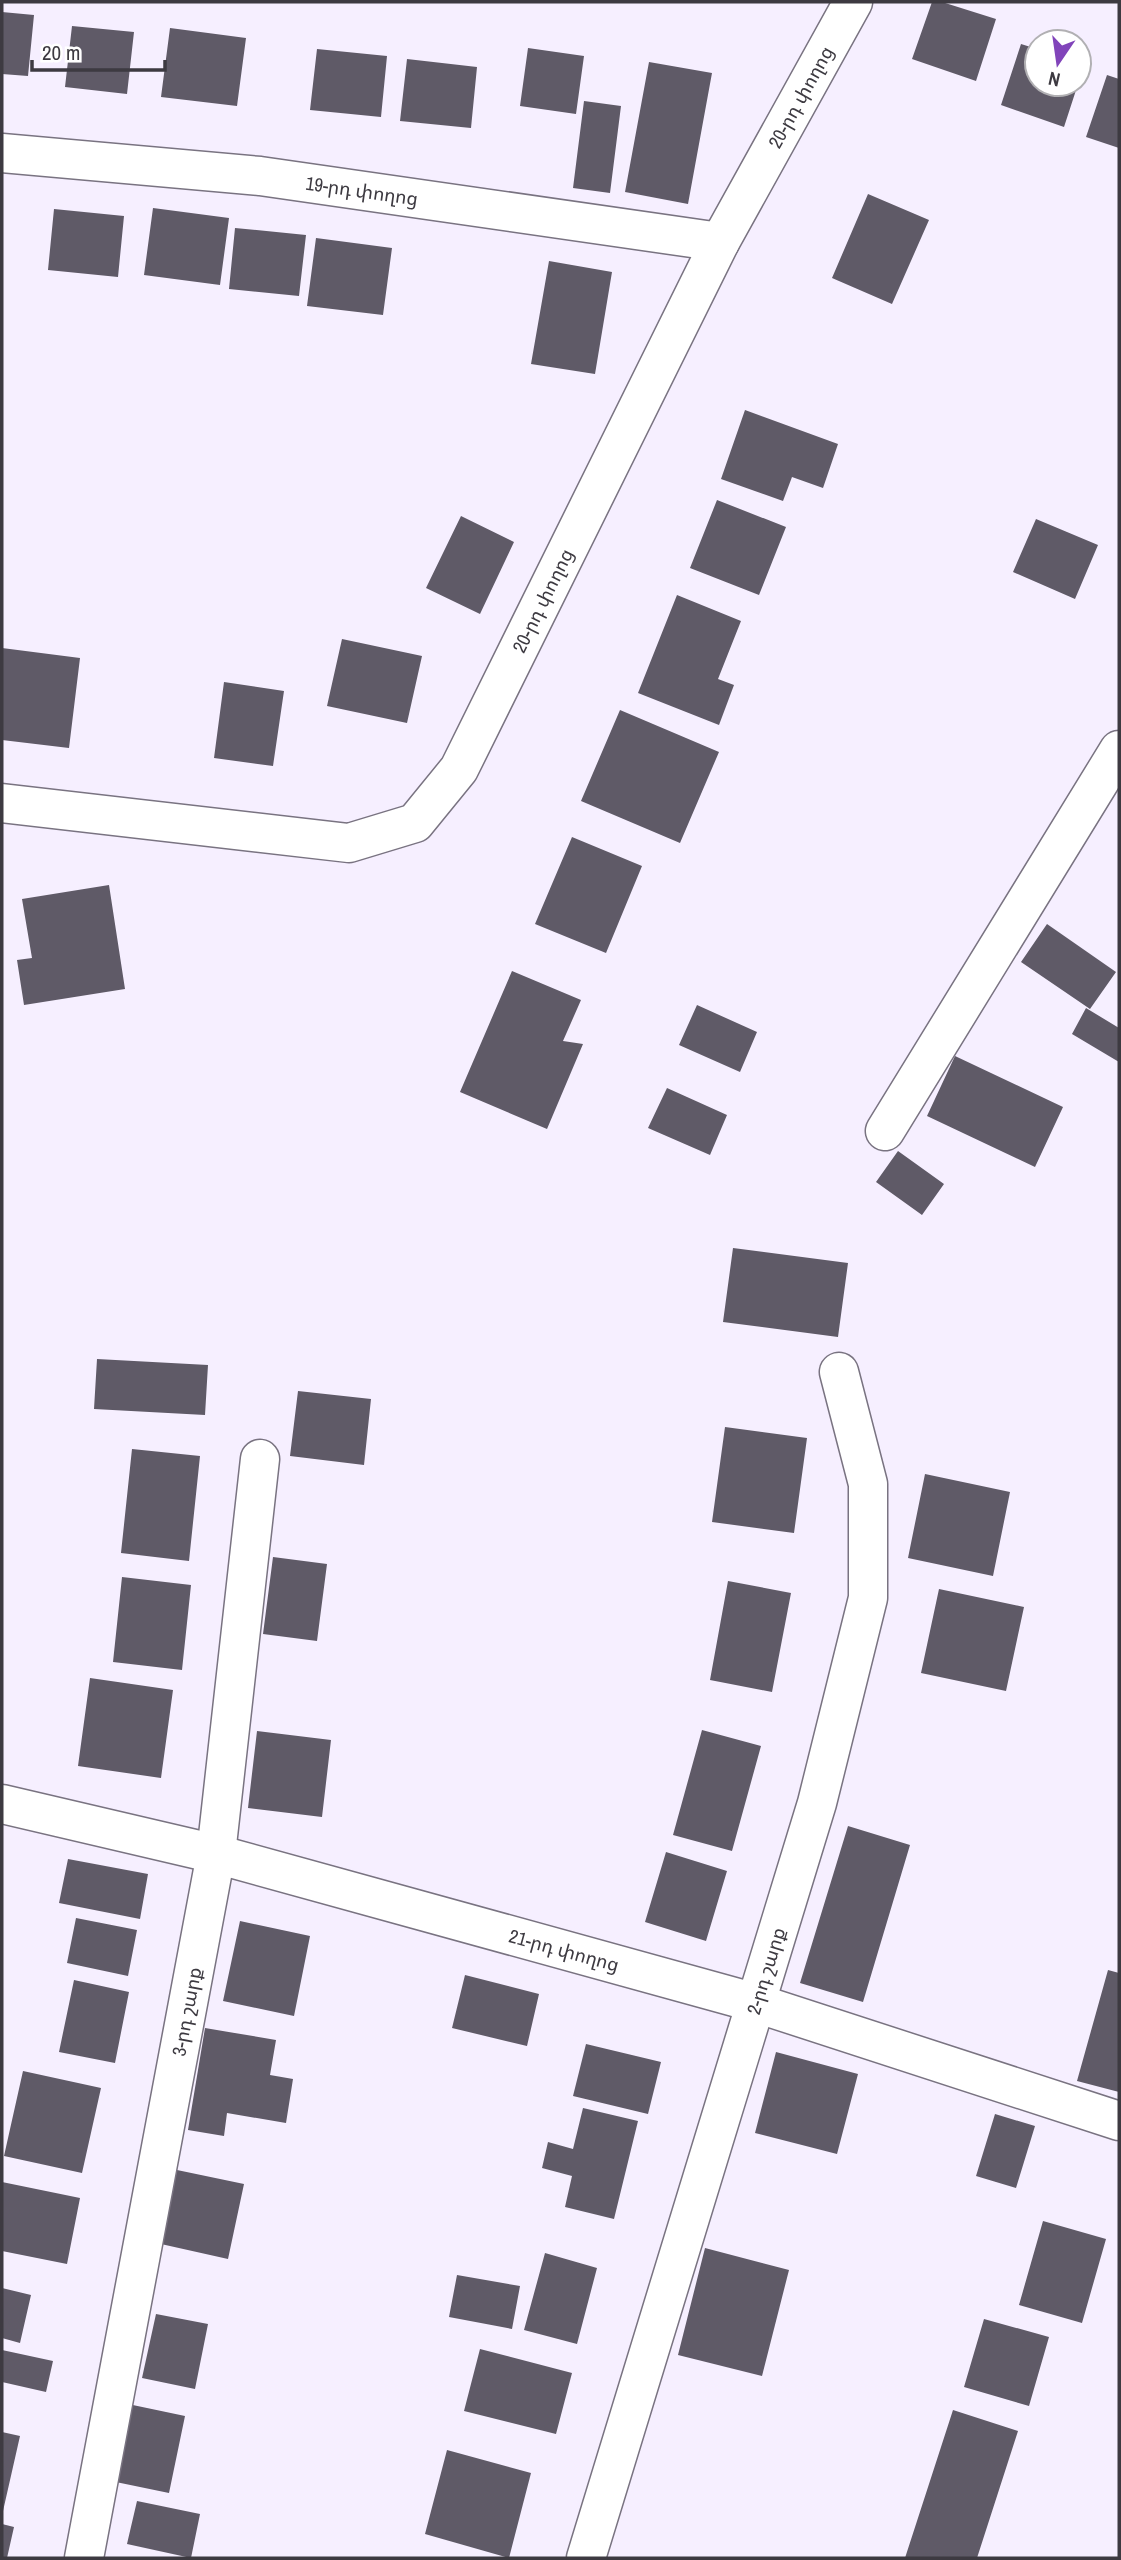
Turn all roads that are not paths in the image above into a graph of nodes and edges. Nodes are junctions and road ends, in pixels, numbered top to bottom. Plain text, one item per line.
1 (853, 2) edge
2 (2, 153) edge
3 (720, 242) junction
4 (1119, 750) edge
5 (2, 803) edge
6 (885, 1131) dead end
7 (839, 1372) dead end
8 (260, 1459) dead end
9 (2, 1804) edge
10 (216, 1854) junction
11 (756, 2003) junction
12 (1119, 2121) edge
13 (84, 2558) edge
14 (586, 2558) edge

1 - 3 street, 20-րդ փողոց
2 - 3 street, 19-րդ փողոց
3 - 5 street, 20-րդ փողոց
4 - 6 street
7 - 11 street, 2-րդ շարք
8 - 10 street, 3-րդ շարք
9 - 10 street, 21-րդ փողոց
10 - 11 street, 21-րդ փողոց
10 - 13 street, 3-րդ շարք
11 - 12 street, 21-րդ փողոց
11 - 14 street, 2-րդ շարք

